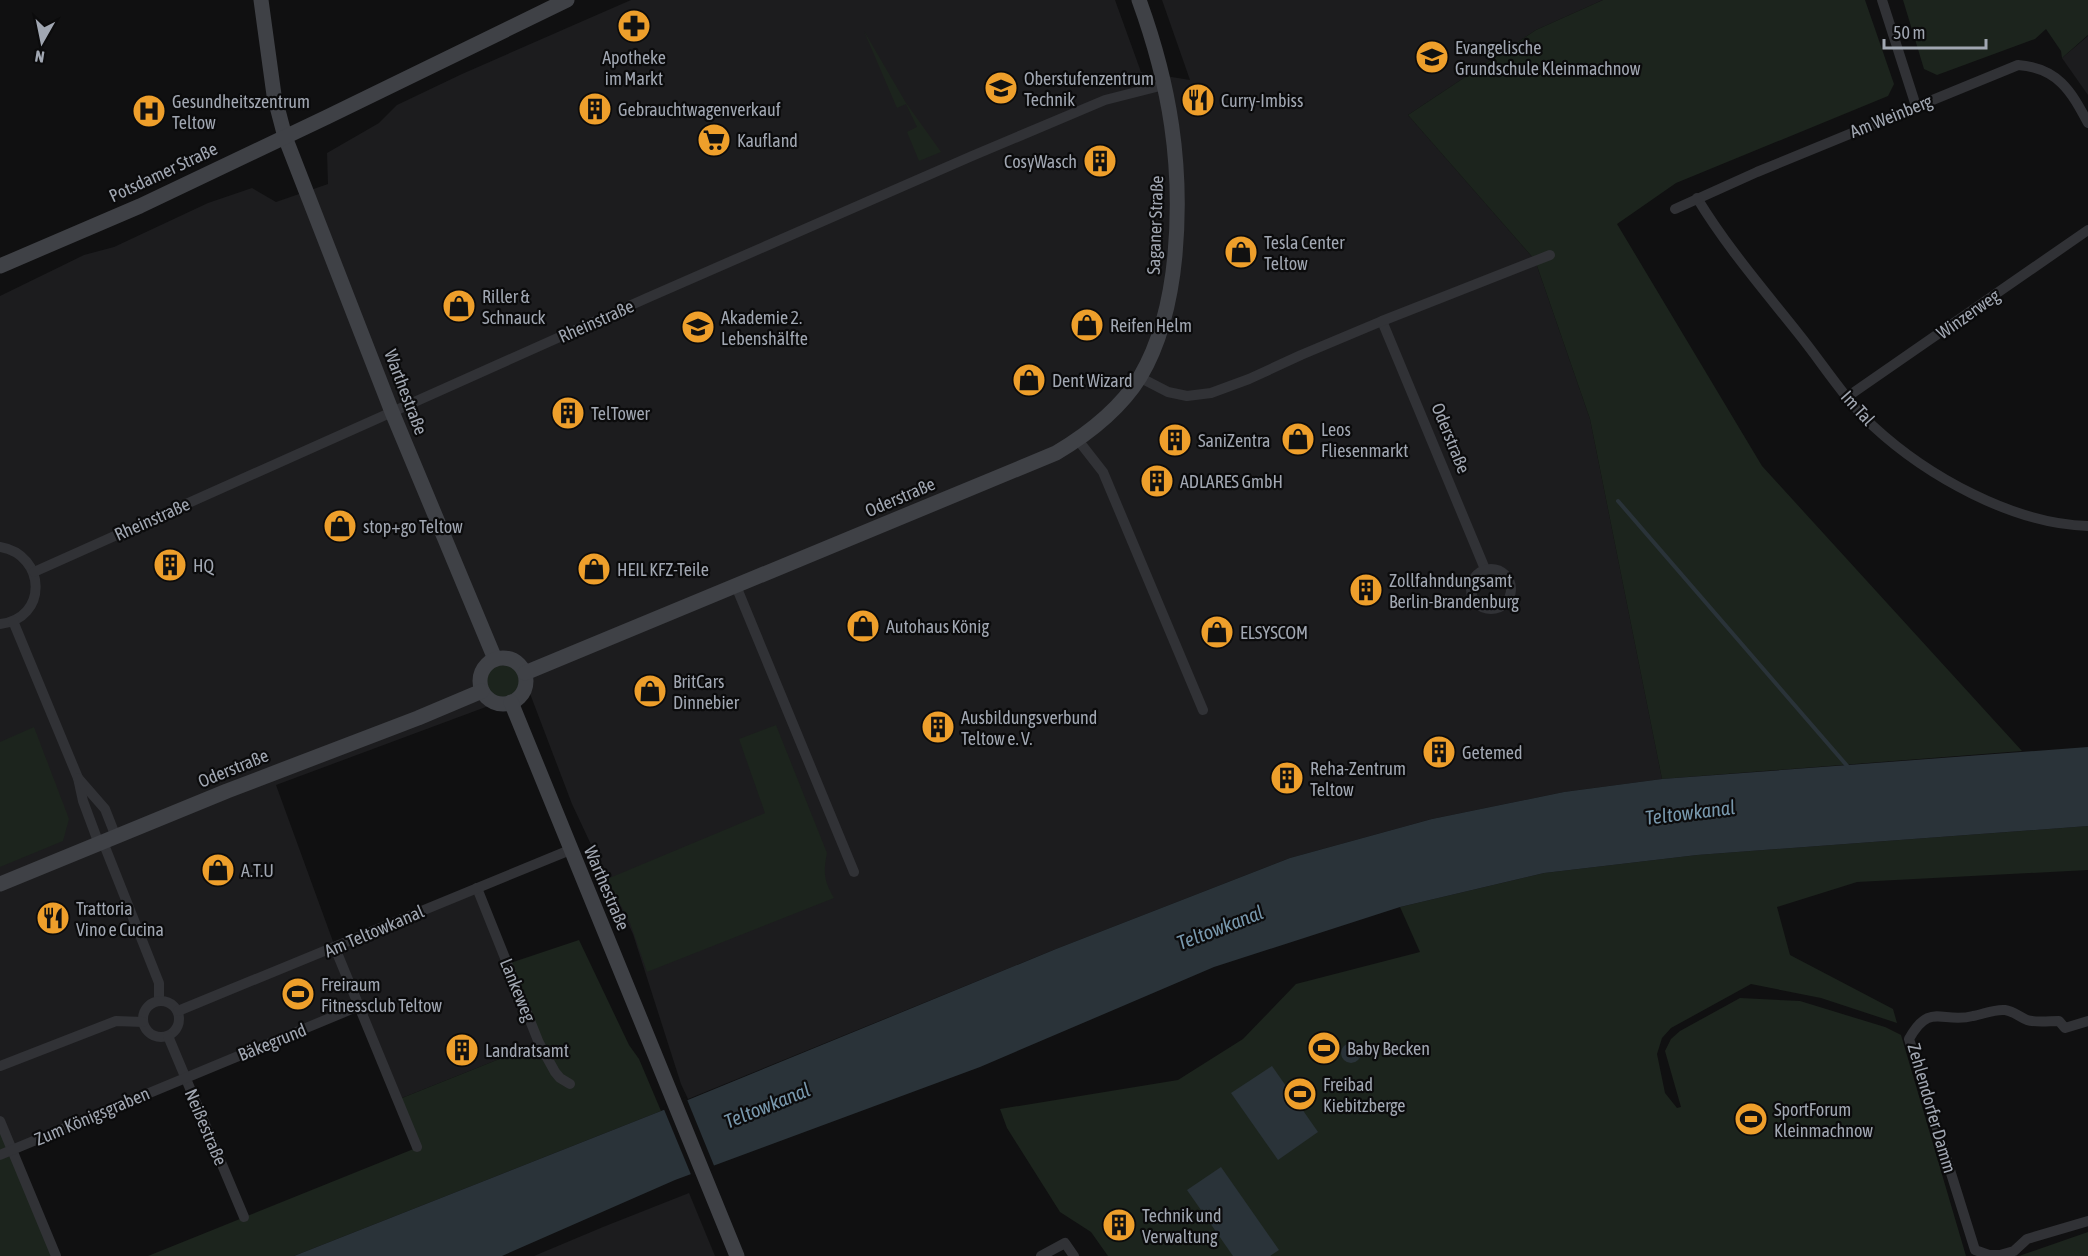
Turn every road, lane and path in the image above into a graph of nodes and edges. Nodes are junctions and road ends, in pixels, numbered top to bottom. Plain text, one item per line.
1 (261, 0) edge
2 (567, 0) edge
3 (1139, 0) edge
4 (1882, 0) edge
5 (1164, 85) junction
6 (1916, 106) junction
7 (2088, 123) edge
8 (285, 136) junction
9 (1697, 198) junction
10 (1675, 209) dead end
11 (2088, 230) edge
12 (1550, 255) dead end
13 (0, 266) edge
14 (1382, 321) junction
15 (1140, 377) junction
16 (1847, 397) junction
17 (392, 412) junction
18 (1078, 440) junction
19 (2088, 526) edge
20 (0, 547) edge
21 (1485, 569) dead end
22 (34, 572) junction
23 (736, 586) junction
24 (13, 621) junction
25 (0, 624) edge
26 (495, 659) junction
27 (525, 672) junction
28 (482, 691) junction
29 (511, 702) junction
30 (1203, 710) dead end
31 (78, 778) junction
32 (106, 841) junction
33 (570, 850) junction
34 (854, 872) dead end
35 (0, 884) edge
36 (477, 888) junction
37 (336, 948) junction
38 (159, 1001) junction
39 (360, 1006) junction
40 (177, 1011) junction
41 (2088, 1021) edge
42 (143, 1022) junction
43 (168, 1036) junction
44 (0, 1066) edge
45 (184, 1077) junction
46 (570, 1084) dead end
47 (0, 1121) edge
48 (417, 1148) dead end
49 (11, 1150) junction
50 (0, 1155) edge
51 (244, 1217) dead end
52 (2088, 1221) edge
53 (56, 1256) edge
54 (737, 1256) edge
55 (1041, 1256) edge
56 (1074, 1256) edge

1 - 8 street, Warthestraße
2 - 8 street, Potsdamer Straße
3 - 5 street, Saganer Straße
4 - 6 street
5 - 15 street, Saganer Straße
5 - 17 street, Rheinstraße
6 - 7 street, Am Weinberg
6 - 9 street, Am Weinberg
8 - 13 street, Potsdamer Straße
8 - 17 street, Warthestraße
9 - 10 street, Am Weinberg
9 - 16 street, Im Tal
11 - 16 street, Winzerweg
12 - 14 street
14 - 15 street
14 - 21 street, Oderstraße
15 - 18 street, Oderstraße
16 - 19 street, Im Tal
17 - 22 street, Rheinstraße
17 - 26 street, Warthestraße
18 - 23 street, Oderstraße
18 - 30 street
20 - 22 street
22 - 24 street
23 - 27 street, Oderstraße
23 - 34 street
24 - 25 street
24 - 31 street
26 - 27 street
26 - 28 street
27 - 29 street
28 - 29 street
28 - 32 street, Oderstraße
29 - 33 street, Warthestraße
31 - 32 street
31 - 32 street
32 - 35 street, Oderstraße
32 - 38 street
33 - 36 street, Am Teltowkanal
33 - 54 street, Warthestraße
36 - 37 street, Am Teltowkanal
36 - 46 street, Lankeweg
37 - 39 street
37 - 40 street, Am Teltowkanal
38 - 40 street
38 - 42 street
39 - 45 street, Bäkegrund
39 - 48 street
40 - 43 street
41 - 52 street, Zehlendorfer Damm
42 - 43 street
42 - 44 street
43 - 45 street, Neißestraße
45 - 49 street, Zum Königsgraben
45 - 51 street, Neißestraße
47 - 49 street
49 - 50 street, Zum Königsgraben
49 - 53 street
55 - 56 street

